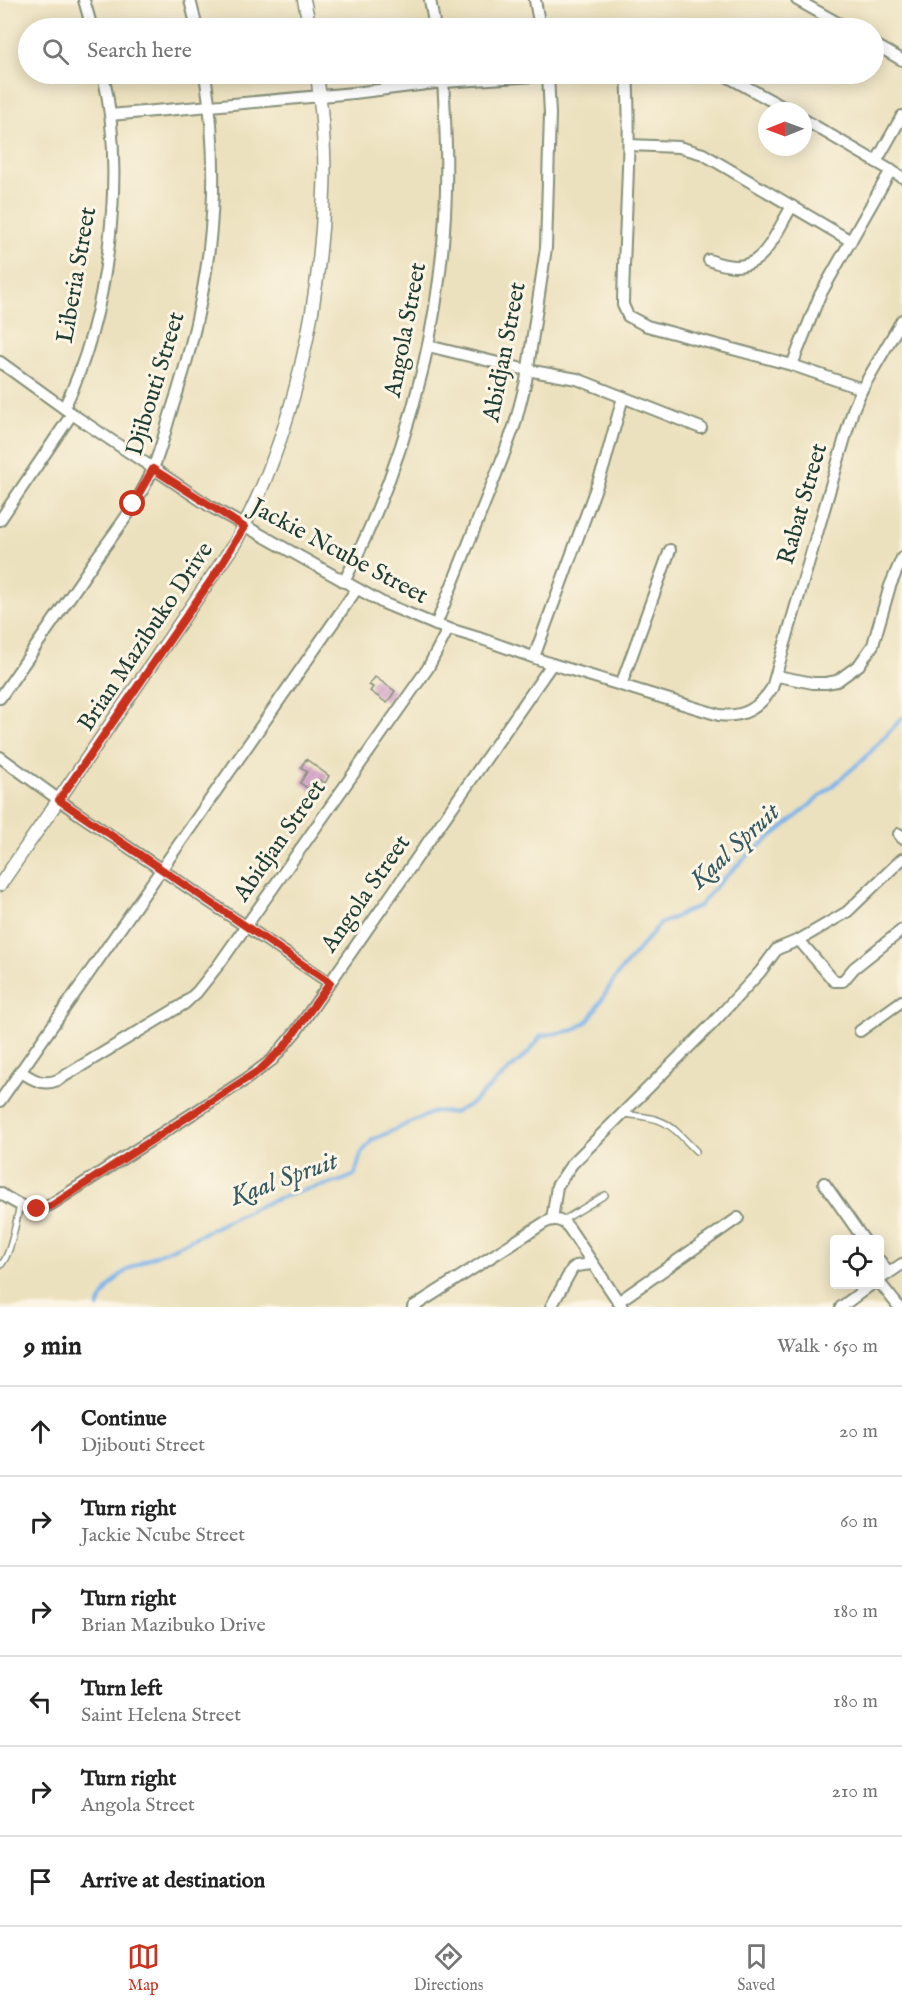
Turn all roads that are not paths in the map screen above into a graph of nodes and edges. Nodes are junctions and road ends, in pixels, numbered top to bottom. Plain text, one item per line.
1 (84, 0) edge
2 (190, 0) edge
3 (304, 0) edge
4 (430, 0) edge
5 (535, 0) edge
6 (797, 0) edge
7 (89, 18) edge
8 (194, 18) edge
9 (308, 18) edge
10 (433, 18) edge
11 (538, 18) edge
12 (829, 18) edge
13 (884, 50) edge
14 (902, 60) edge
15 (105, 84) edge
16 (207, 84) edge
17 (319, 84) edge
18 (401, 84) edge
19 (442, 84) edge
20 (549, 84) edge
21 (627, 84) edge
22 (741, 84) edge
23 (320, 96) junction
24 (774, 102) edge
25 (210, 106) junction
26 (110, 115) junction
27 (902, 116) edge
28 (812, 123) edge
29 (629, 145) junction
30 (876, 162) junction
31 (891, 170) junction
32 (902, 177) edge
33 (792, 207) junction
34 (851, 241) junction
35 (709, 260) dead end
36 (902, 320) edge
37 (428, 346) junction
38 (0, 363) edge
39 (792, 365) junction
40 (527, 370) junction
41 (862, 389) junction
42 (623, 397) junction
43 (68, 411) junction
44 (701, 428) dead end
45 (153, 469) junction
46 (0, 520) edge
47 (244, 527) junction
48 (670, 550) dead end
49 (902, 558) edge
50 (344, 582) junction
51 (356, 590) junction
52 (436, 625) junction
53 (448, 629) junction
54 (534, 657) junction
55 (552, 664) junction
56 (777, 676) junction
57 (621, 685) junction
58 (0, 698) edge
59 (760, 704) joint
60 (0, 757) edge
61 (59, 800) junction
62 (902, 859) edge
63 (161, 870) junction
64 (0, 885) edge
65 (246, 927) junction
66 (900, 934) edge
67 (798, 940) junction
68 (330, 983) junction
69 (902, 1001) edge
70 (860, 1031) dead end
71 (20, 1071) junction
72 (0, 1101) edge
73 (621, 1114) junction
74 (696, 1150) dead end
75 (824, 1183) dead end
76 (0, 1193) edge
77 (605, 1195) dead end
78 (20, 1206) junction
79 (738, 1218) dead end
80 (557, 1220) junction
81 (861, 1235) edge
82 (592, 1264) junction
83 (902, 1264) edge
84 (0, 1266) edge
85 (884, 1277) edge
86 (884, 1281) edge
87 (866, 1289) edge
88 (620, 1304) edge
89 (845, 1306) edge
90 (413, 1307) edge
91 (551, 1307) edge
92 (899, 1307) edge

1 - 7 street
2 - 8 street
3 - 9 street
4 - 10 street
5 - 11 street
6 - 12 street
13 - 14 street
15 - 26 street, Liberia Street
16 - 25 street, Djibouti Street
17 - 23 street, Brian Mazibuko Drive
18 - 23 street
19 - 37 street, Angola Street
20 - 40 street, Abidjan Street
21 - 29 street
22 - 24 street
23 - 25 street
23 - 47 street, Brian Mazibuko Drive
25 - 26 street
25 - 45 street, Djibouti Street
26 - 43 street, Liberia Street
27 - 30 street
28 - 30 street
29 - 33 street
29 - 39 street
30 - 31 street
31 - 32 street
31 - 34 street
33 - 34 street
33 - 35 street
34 - 39 street
36 - 41 street, Rabat Street
37 - 40 street
37 - 50 street, Angola Street
38 - 43 street, Jackie Ncube Street
39 - 41 street
40 - 42 street
40 - 52 street, Abidjan Street
41 - 56 street, Rabat Street
42 - 44 street
42 - 54 street
43 - 45 street, Jackie Ncube Street
43 - 46 street, Liberia Street
45 - 47 street, Jackie Ncube Street
45 - 58 street, Djibouti Street
47 - 50 street, Jackie Ncube Street
47 - 61 street, Brian Mazibuko Drive
48 - 57 street
49 - 56 street
50 - 51 street, Jackie Ncube Street
51 - 52 street, Jackie Ncube Street
51 - 63 street
52 - 53 street, Jackie Ncube Street
53 - 54 street, Jackie Ncube Street
53 - 65 street, Abidjan Street
54 - 55 street, Jackie Ncube Street
55 - 57 street, Jackie Ncube Street
55 - 68 street, Angola Street
56 - 59 street, Rabat Street
57 - 59 street, Jackie Ncube Street
60 - 61 street
61 - 63 street
61 - 64 street, Brian Mazibuko Drive
62 - 67 street
63 - 65 street
63 - 71 street
65 - 68 street
65 - 71 street, Abidjan Street
66 - 67 street
67 - 73 street
68 - 78 street, Angola Street
69 - 70 street
71 - 72 street
73 - 74 lane
73 - 80 street
75 - 81 street
76 - 78 street
77 - 80 lane
78 - 84 lane
79 - 88 street
80 - 82 street
80 - 90 street
82 - 88 street
82 - 91 street
83 - 85 street
86 - 92 street
87 - 89 street

